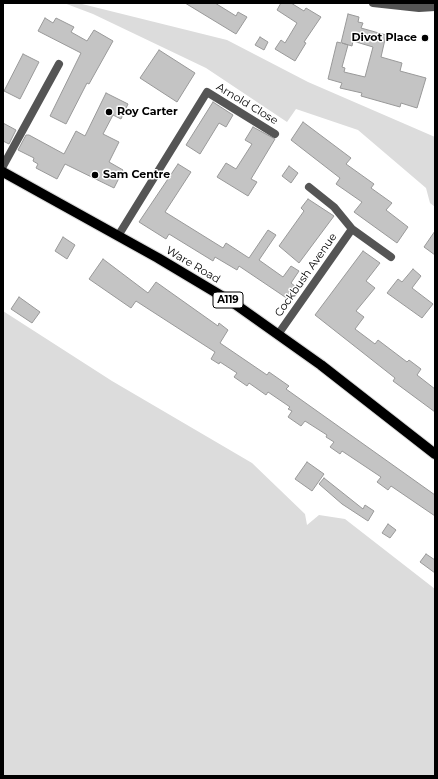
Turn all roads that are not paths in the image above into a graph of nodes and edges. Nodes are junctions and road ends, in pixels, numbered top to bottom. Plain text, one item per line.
1 (373, 3) edge
2 (435, 7) edge
3 (59, 64) dead end
4 (275, 134) dead end
5 (3, 166) edge
6 (3, 172) edge
7 (309, 187) dead end
8 (352, 229) junction
9 (118, 236) junction
10 (391, 257) dead end
11 (279, 333) junction
12 (435, 454) edge

1 - 2 street
3 - 5 street
4 - 9 street, Arnold Close
6 - 9 main road, Ware Road / A119
7 - 8 street, Cockbush Avenue
8 - 10 street, Cockbush Avenue
8 - 11 street, Cockbush Avenue
9 - 11 main road, Ware Road / A119
11 - 12 main road, Ware Road / A119

